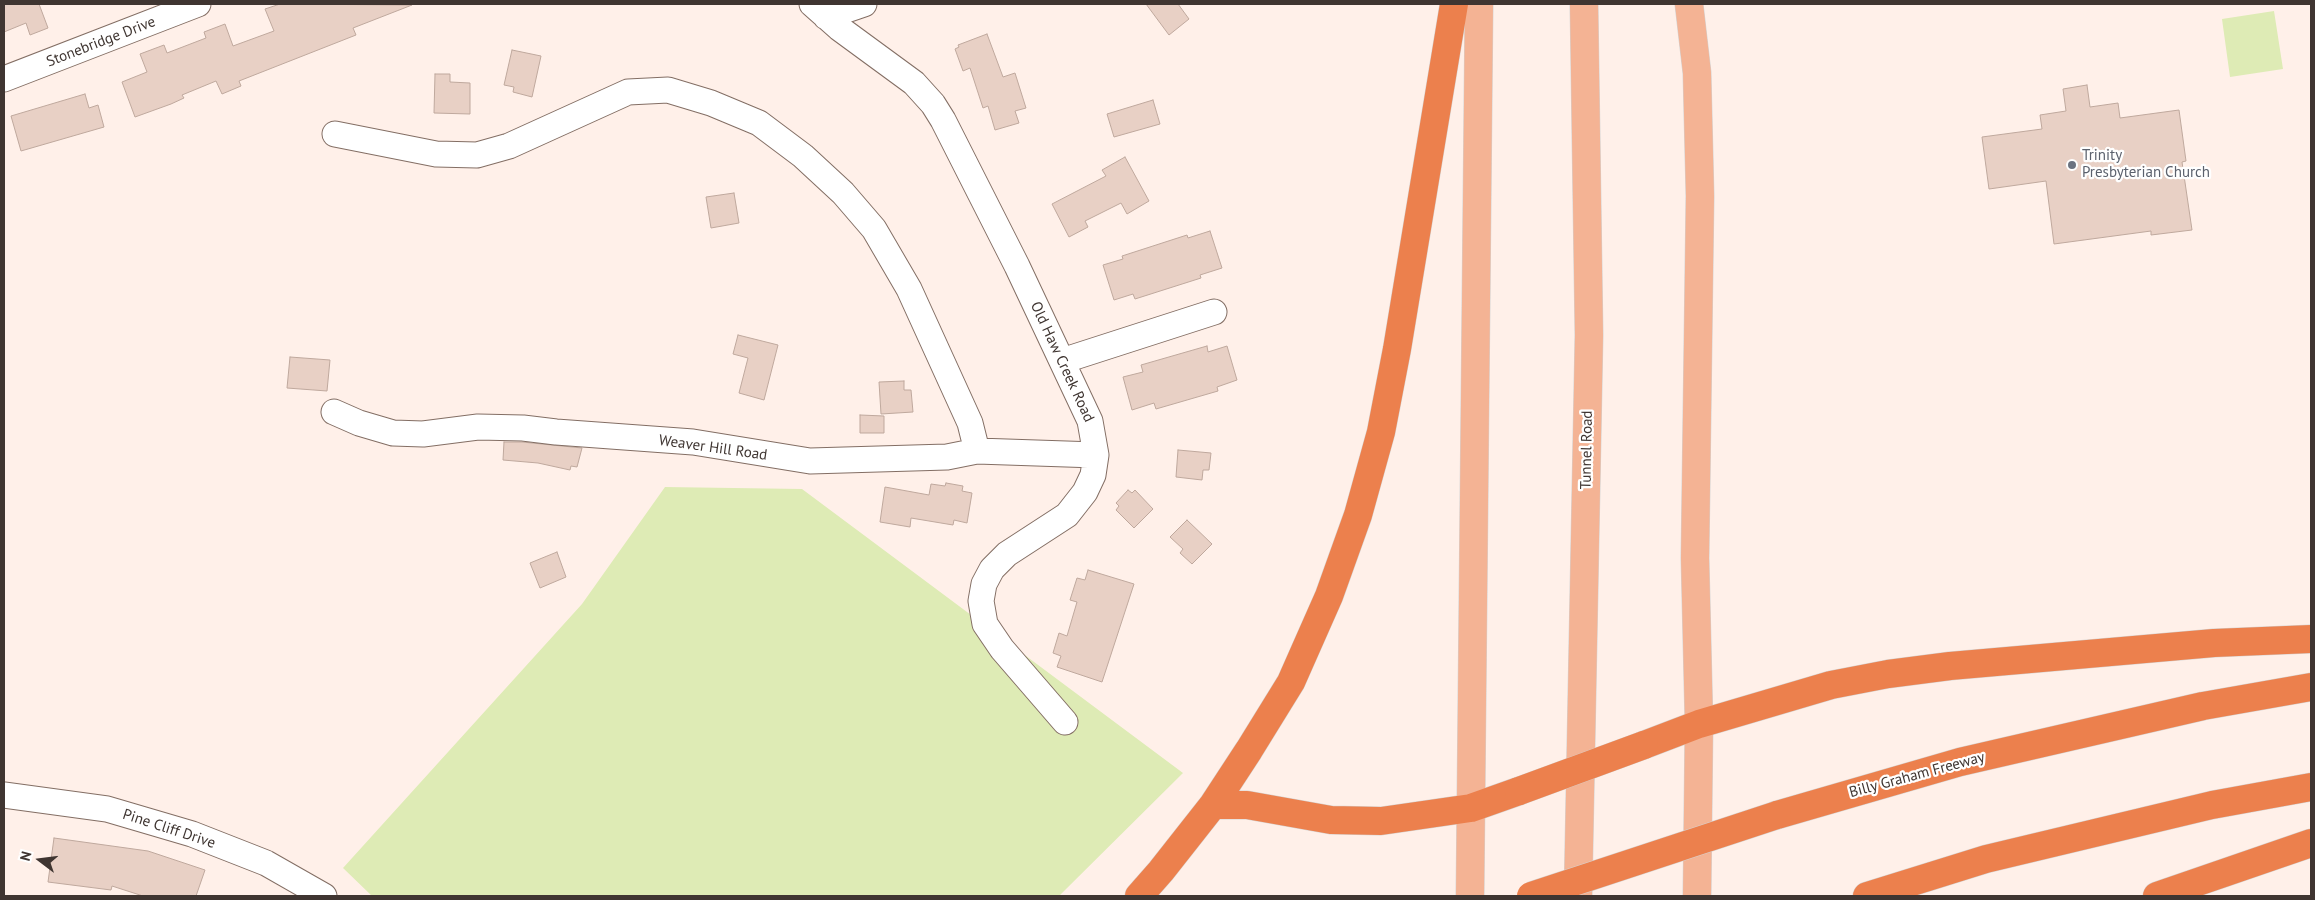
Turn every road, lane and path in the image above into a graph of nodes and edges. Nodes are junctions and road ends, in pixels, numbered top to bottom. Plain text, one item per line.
1 (198, 4) edge
2 (864, 4) edge
3 (1454, 4) edge
4 (1479, 4) edge
5 (1584, 4) edge
6 (1689, 4) edge
7 (819, 10) edge
8 (4, 79) edge
9 (335, 134) dead end
10 (1214, 312) dead end
11 (1062, 361) junction
12 (334, 412) dead end
13 (977, 451) junction
14 (1096, 455) junction
15 (2311, 639) edge
16 (2311, 687) edge
17 (1065, 722) dead end
18 (1699, 724) junction
19 (2311, 787) edge
20 (4, 795) edge
21 (1212, 805) junction
22 (1471, 808) junction
23 (2311, 843) edge
24 (324, 896) edge
25 (1139, 896) edge
26 (1470, 896) edge
27 (1531, 896) edge
28 (1578, 896) edge
29 (1697, 896) edge
30 (1867, 896) edge
31 (2157, 896) edge

1 - 8 street, Stonebridge Drive
2 - 7 street
3 - 21 highway
4 - 22 main road
5 - 28 main road, Tunnel Road
6 - 18 main road
7 - 11 street, Old Haw Creek Road
9 - 13 street
10 - 11 street
11 - 14 street, Old Haw Creek Road
12 - 13 street, Weaver Hill Road
13 - 14 street, Weaver Hill Road
14 - 17 street, Old Haw Creek Road
15 - 18 highway
16 - 27 highway, Billy Graham Freeway, bridge
18 - 22 highway, bridge
18 - 29 main road
19 - 30 highway
20 - 24 street, Pine Cliff Drive
21 - 22 highway
21 - 25 highway
22 - 26 main road
23 - 31 highway

